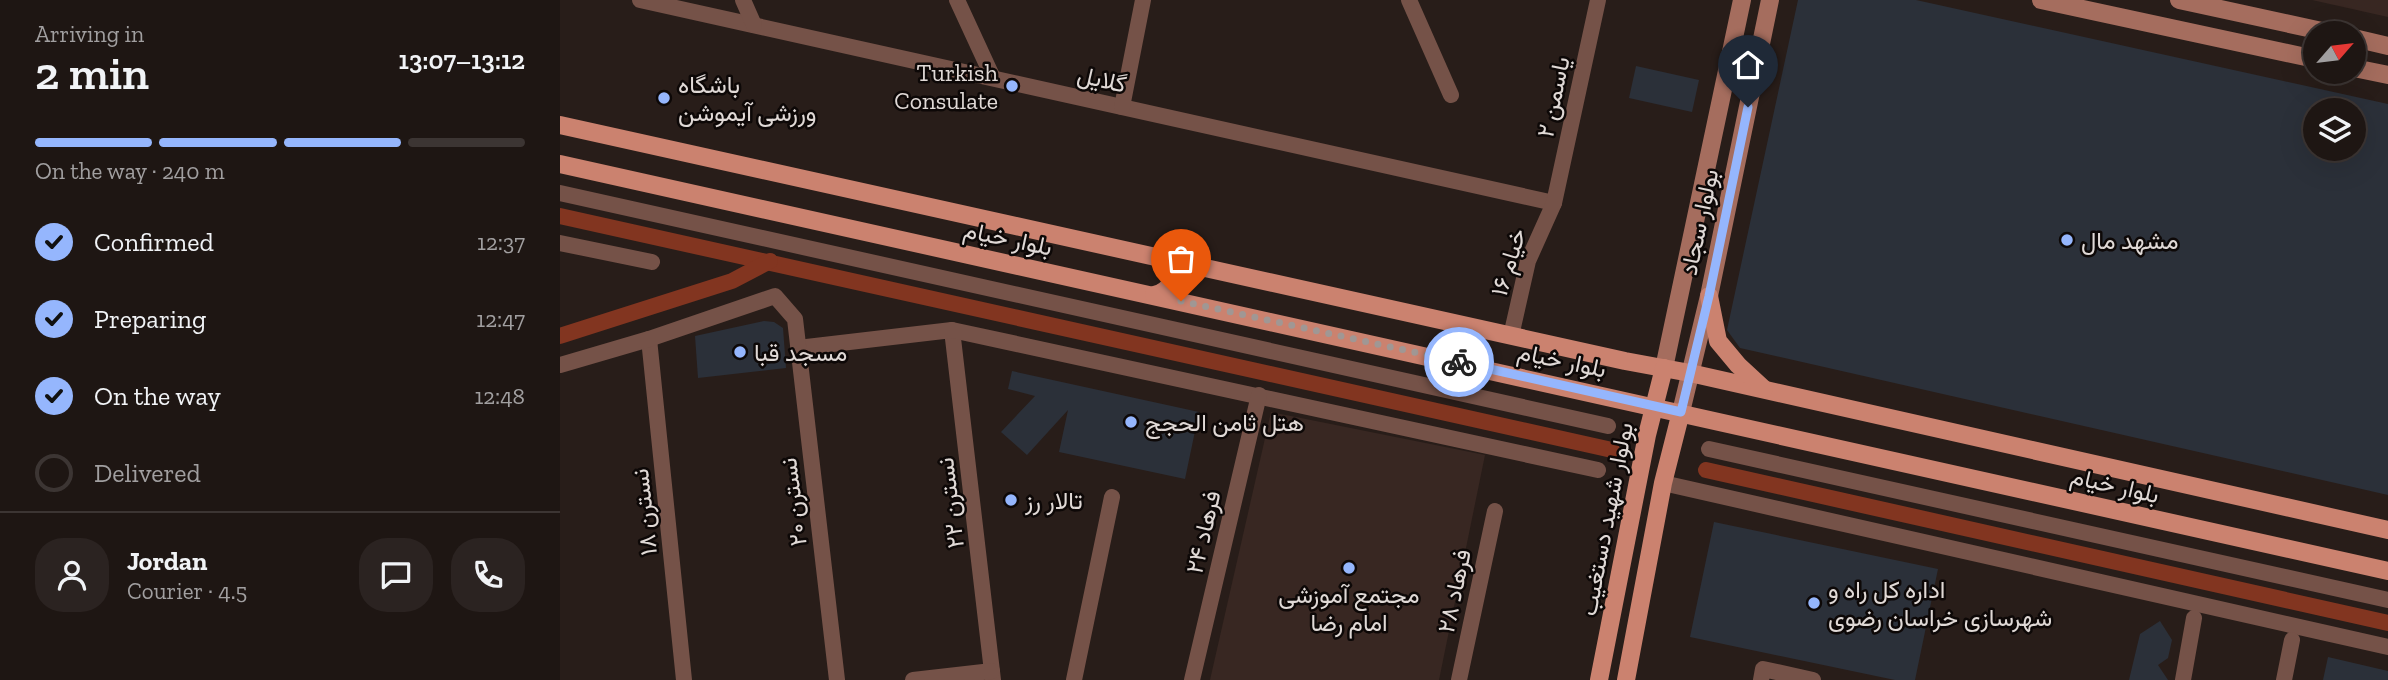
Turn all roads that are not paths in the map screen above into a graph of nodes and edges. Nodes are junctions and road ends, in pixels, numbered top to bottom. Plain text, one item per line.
1 (640, 0) edge
2 (743, 0) edge
3 (957, 0) edge
4 (1143, 0) edge
5 (1409, 0) edge
6 (1598, 0) edge
7 (1742, 0) edge
8 (1770, 0) edge
9 (2041, 0) edge
10 (2179, 0) edge
11 (754, 25) junction
12 (2303, 27) edge
13 (2366, 41) edge
14 (2388, 46) edge
15 (2303, 56) edge
16 (2366, 70) edge
17 (2388, 75) edge
18 (993, 78) junction
19 (1451, 95) dead end
20 (1122, 107) junction
21 (560, 125) edge
22 (560, 163) edge
23 (560, 193) edge
24 (1554, 203) junction
25 (560, 243) edge
26 (1164, 259) junction
27 (652, 262) dead end
28 (1154, 295) junction
29 (1709, 296) junction
30 (953, 330) junction
31 (1511, 335) junction
32 (649, 339) junction
33 (798, 348) junction
34 (560, 365) edge
35 (1664, 368) junction
36 (1690, 373) junction
37 (1767, 392) junction
38 (1259, 395) junction
39 (1653, 407) junction
40 (1681, 412) junction
41 (1608, 426) dead end
42 (1709, 449) dead end
43 (1598, 470) dead end
44 (1663, 483) junction
45 (1112, 497) dead end
46 (1495, 511) dead end
47 (2388, 530) edge
48 (2388, 571) edge
49 (2388, 600) edge
50 (2194, 618) dead end
51 (2292, 640) dead end
52 (2388, 647) edge
53 (993, 675) edge
54 (1762, 675) edge
55 (684, 680) edge
56 (836, 680) edge
57 (913, 680) edge
58 (1074, 680) edge
59 (1192, 680) edge
60 (1459, 680) edge
61 (1599, 680) edge
62 (1626, 680) edge
63 (1813, 680) edge
64 (2183, 680) edge
65 (2284, 680) edge

1 - 11 street, گلایل
2 - 11 street
3 - 18 street
4 - 20 street
5 - 19 street
6 - 24 street, یاسمن ۲
7 - 35 main road, بولوار سجاد
8 - 29 main road, بولوار سجاد
9 - 15 main road
10 - 12 main road
11 - 18 street, گلایل
13 - 14 main road
16 - 17 main road
18 - 20 street, گلایل
20 - 24 street, گلایل
21 - 26 main road, بلوار خیام
22 - 28 main road, بلوار خیام
23 - 41 street
24 - 31 street, خیام ۱۶
25 - 27 street
26 - 28 main road
26 - 31 main road, بلوار خیام
28 - 39 main road, بلوار خیام
29 - 36 main road, بولوار سجاد
29 - 37 main road
30 - 33 street
30 - 38 street
30 - 53 street, نسترن ۲۲
31 - 35 main road, بلوار خیام
32 - 33 street, نسترن ۲۰
32 - 34 street
32 - 55 street, نسترن ۱۸
33 - 56 street, نسترن ۲۰
35 - 36 main road, بلوار خیام
35 - 39 main road, بولوار شهید دستغیب
36 - 37 main road, بلوار خیام
36 - 40 main road, بولوار سجاد
37 - 47 main road, بلوار خیام
38 - 43 street
38 - 59 street, فرهاد ۲۴
39 - 40 main road, بلوار خیام
39 - 61 main road, بولوار شهید دستغیب
40 - 44 main road, بولوار شهید دستغیب
40 - 48 main road, بلوار خیام
42 - 49 street
44 - 52 street
44 - 62 main road, بولوار شهید دستغیب
45 - 58 street
46 - 60 street, فرهاد ۲۸
50 - 64 street
51 - 65 street
53 - 57 street
54 - 63 street

